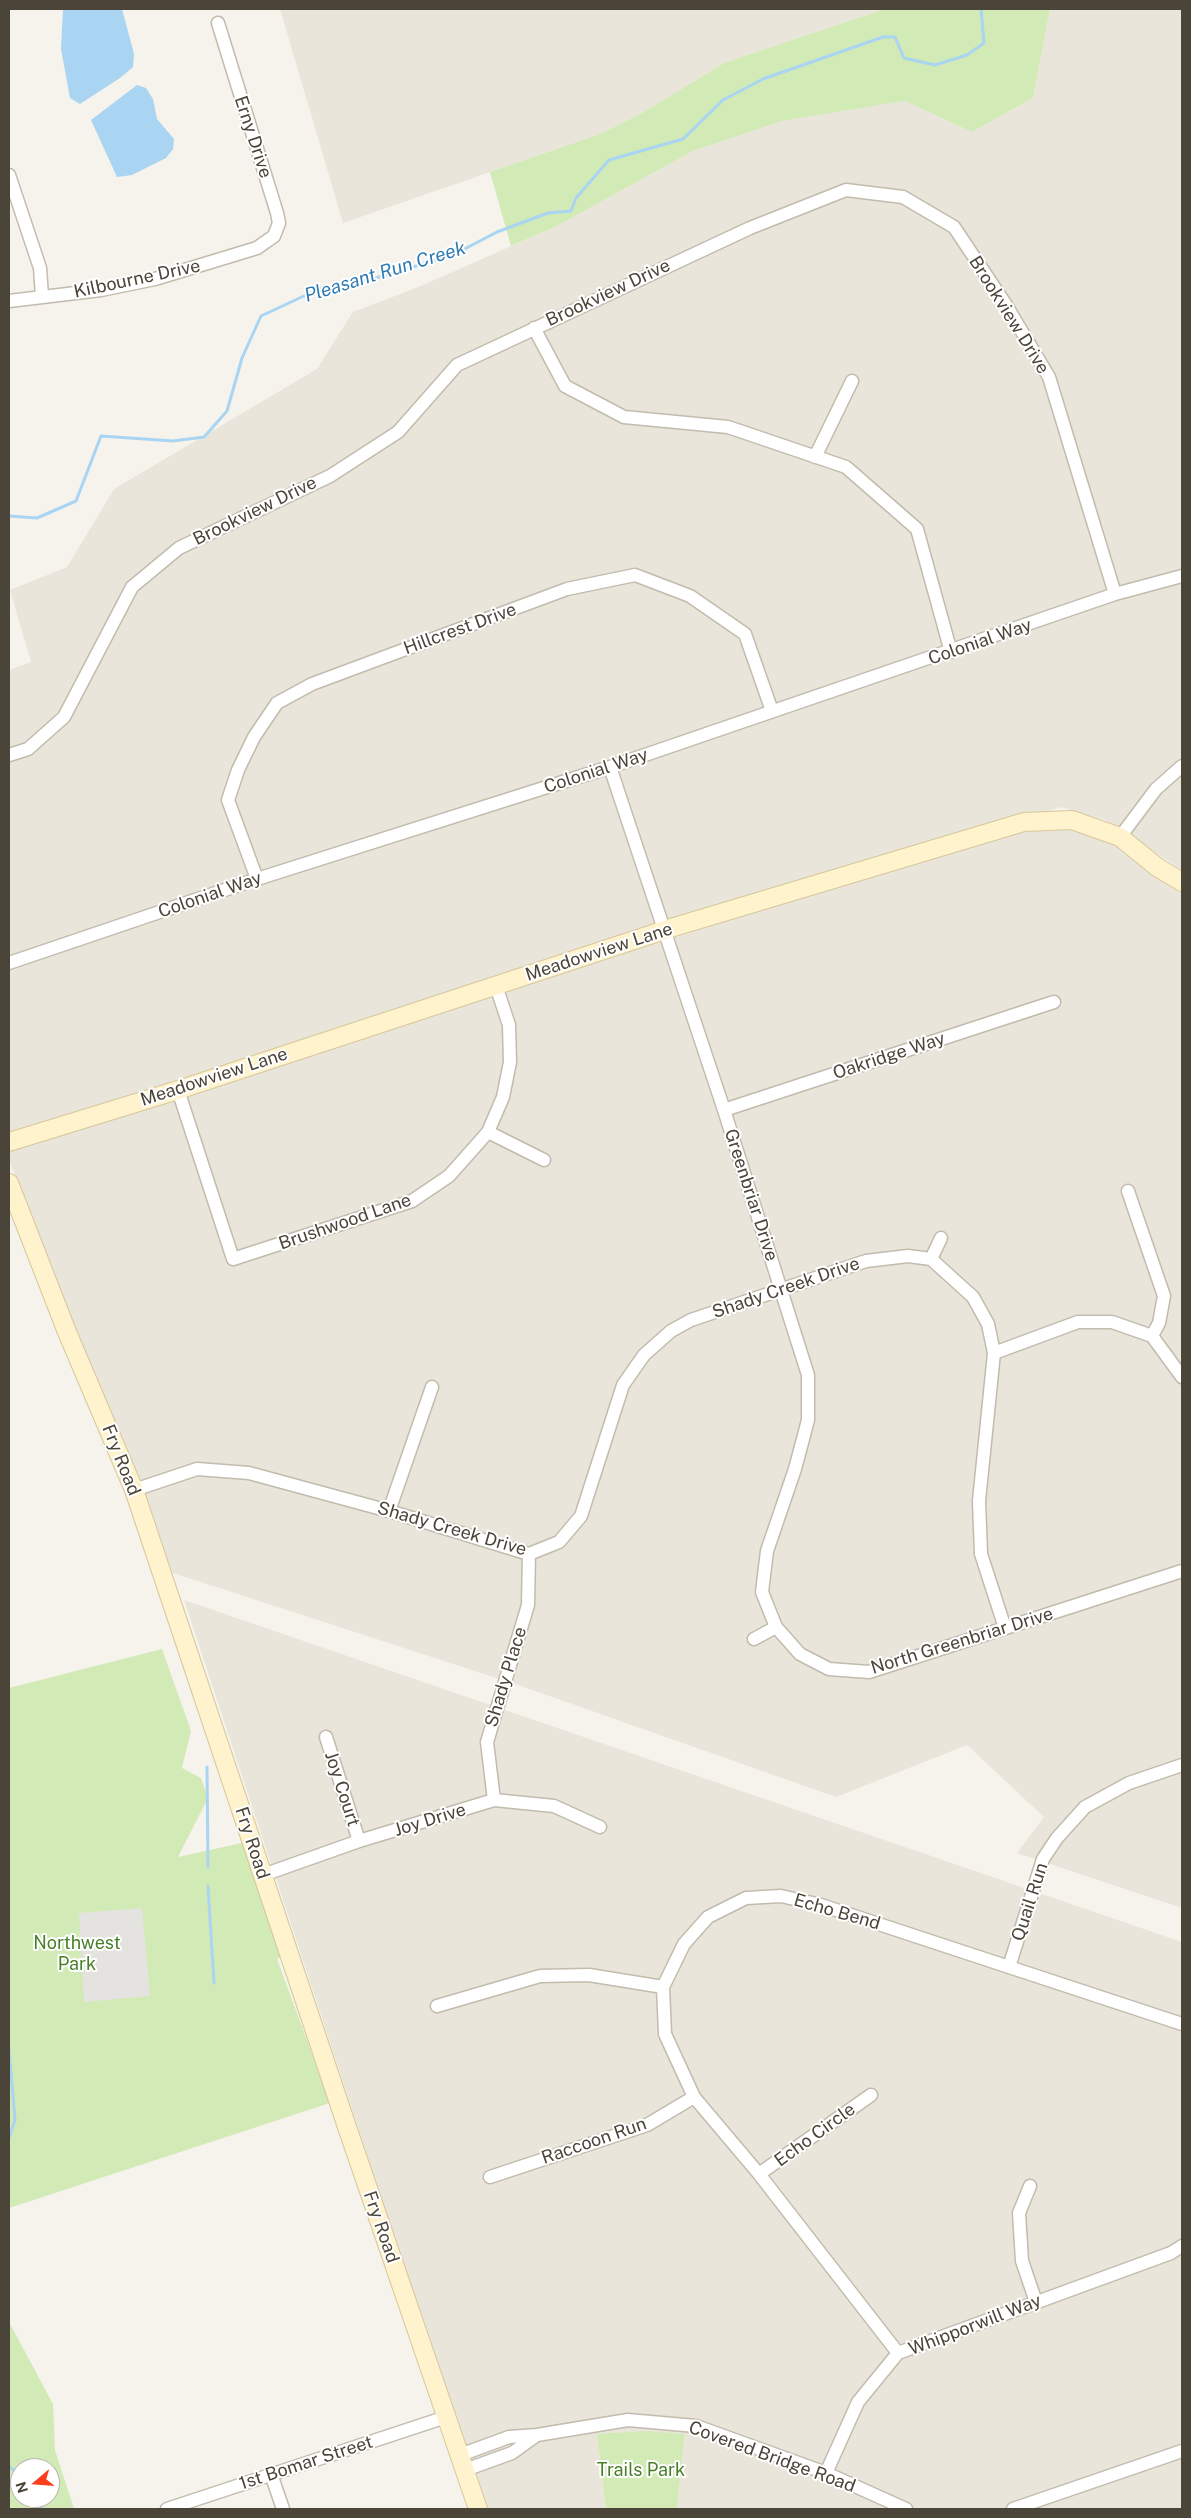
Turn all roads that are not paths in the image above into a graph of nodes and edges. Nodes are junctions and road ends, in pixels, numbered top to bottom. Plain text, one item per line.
1 (218, 23) dead end
2 (9, 175) edge
3 (263, 245) joint
4 (42, 296) junction
5 (9, 301) edge
6 (534, 328) junction
7 (852, 381) dead end
8 (815, 457) junction
9 (1182, 576) edge
10 (1115, 594) junction
11 (951, 652) junction
12 (772, 711) junction
13 (9, 755) edge
14 (1182, 766) edge
15 (610, 767) junction
16 (1120, 836) junction
17 (257, 879) junction
18 (1182, 882) edge
19 (664, 930) junction
20 (9, 963) edge
21 (496, 986) junction
22 (1054, 1002) dead end
23 (178, 1090) junction
24 (724, 1110) junction
25 (488, 1132) junction
26 (9, 1142) edge
27 (544, 1160) dead end
28 (9, 1183) edge
29 (1128, 1192) dead end
30 (941, 1238) dead end
31 (931, 1259) junction
32 (782, 1288) junction
33 (1152, 1336) junction
34 (994, 1354) junction
35 (1182, 1377) edge
36 (432, 1388) dead end
37 (134, 1490) junction
38 (389, 1511) junction
39 (528, 1554) junction
40 (1182, 1571) edge
41 (776, 1627) junction
42 (1005, 1628) junction
43 (754, 1639) dead end
44 (326, 1737) dead end
45 (1182, 1765) edge
46 (494, 1800) junction
47 (600, 1827) dead end
48 (359, 1841) junction
49 (263, 1875) junction
50 (1009, 1967) junction
51 (662, 1987) junction
52 (437, 2006) dead end
53 (1182, 2024) edge
54 (871, 2095) dead end
55 (694, 2097) junction
56 (759, 2174) junction
57 (490, 2176) dead end
58 (1030, 2186) dead end
59 (1182, 2246) edge
60 (1036, 2302) junction
61 (898, 2353) junction
62 (446, 2417) junction
63 (1182, 2451) edge
64 (462, 2463) junction
65 (826, 2473) junction
66 (271, 2474) junction
67 (167, 2509) edge
68 (283, 2509) edge
69 (478, 2509) edge
70 (906, 2509) edge
71 (1013, 2509) edge

1 - 3 street, Erny Drive
2 - 4 street
3 - 4 street, Kilbourne Drive
4 - 5 street, Kilbourne Drive
6 - 8 street
6 - 10 street, Brookview Drive
6 - 13 street, Brookview Drive
7 - 8 street
8 - 11 street
9 - 10 street, Colonial Way
10 - 11 street, Colonial Way
11 - 12 street, Colonial Way
12 - 15 street, Colonial Way
12 - 17 street, Hillcrest Drive
14 - 16 street
15 - 17 street, Colonial Way
15 - 19 street, Greenbriar Drive
16 - 18 street, Meadowview Lane
16 - 19 street, Meadowview Lane
17 - 20 street, Colonial Way
19 - 21 street, Meadowview Lane
19 - 24 street, Greenbriar Drive
21 - 23 street, Meadowview Lane
21 - 25 street, Brushwood Lane
22 - 24 street, Oakridge Way
23 - 25 street, Brushwood Lane
23 - 26 street, Meadowview Lane
24 - 32 street, Greenbriar Drive
25 - 27 street
28 - 37 street, Fry Road
29 - 33 street
30 - 31 street
31 - 32 street, Shady Creek Drive
31 - 34 street
32 - 39 street, Shady Creek Drive
32 - 41 street, Greenbriar Drive
33 - 34 street
33 - 35 street
34 - 42 street
36 - 38 street
37 - 38 street, Shady Creek Drive
37 - 49 street, Fry Road
38 - 39 street, Shady Creek Drive
39 - 46 street, Shady Place
40 - 42 street, North Greenbriar Drive
41 - 42 street, North Greenbriar Drive
41 - 43 street
44 - 48 street, Joy Court
45 - 50 street, Quail Run
46 - 47 street, Joy Drive
46 - 48 street, Joy Drive
48 - 49 street, Joy Drive
49 - 62 street, Fry Road
50 - 51 street, Echo Bend
50 - 53 street, Echo Bend
51 - 52 street
51 - 55 street
54 - 56 street, Echo Circle
55 - 56 street
55 - 57 street, Raccoon Run
56 - 61 street
58 - 60 street
59 - 60 street, Whipporwill Way
60 - 61 street, Whipporwill Way
61 - 65 street, Whipporwill Way
62 - 64 street, Fry Road
62 - 66 street, 1st Bomar Street
63 - 71 street
64 - 65 street, Covered Bridge Road
64 - 69 street, Fry Road
65 - 70 street, Covered Bridge Road
66 - 67 street, 1st Bomar Street
66 - 68 street

